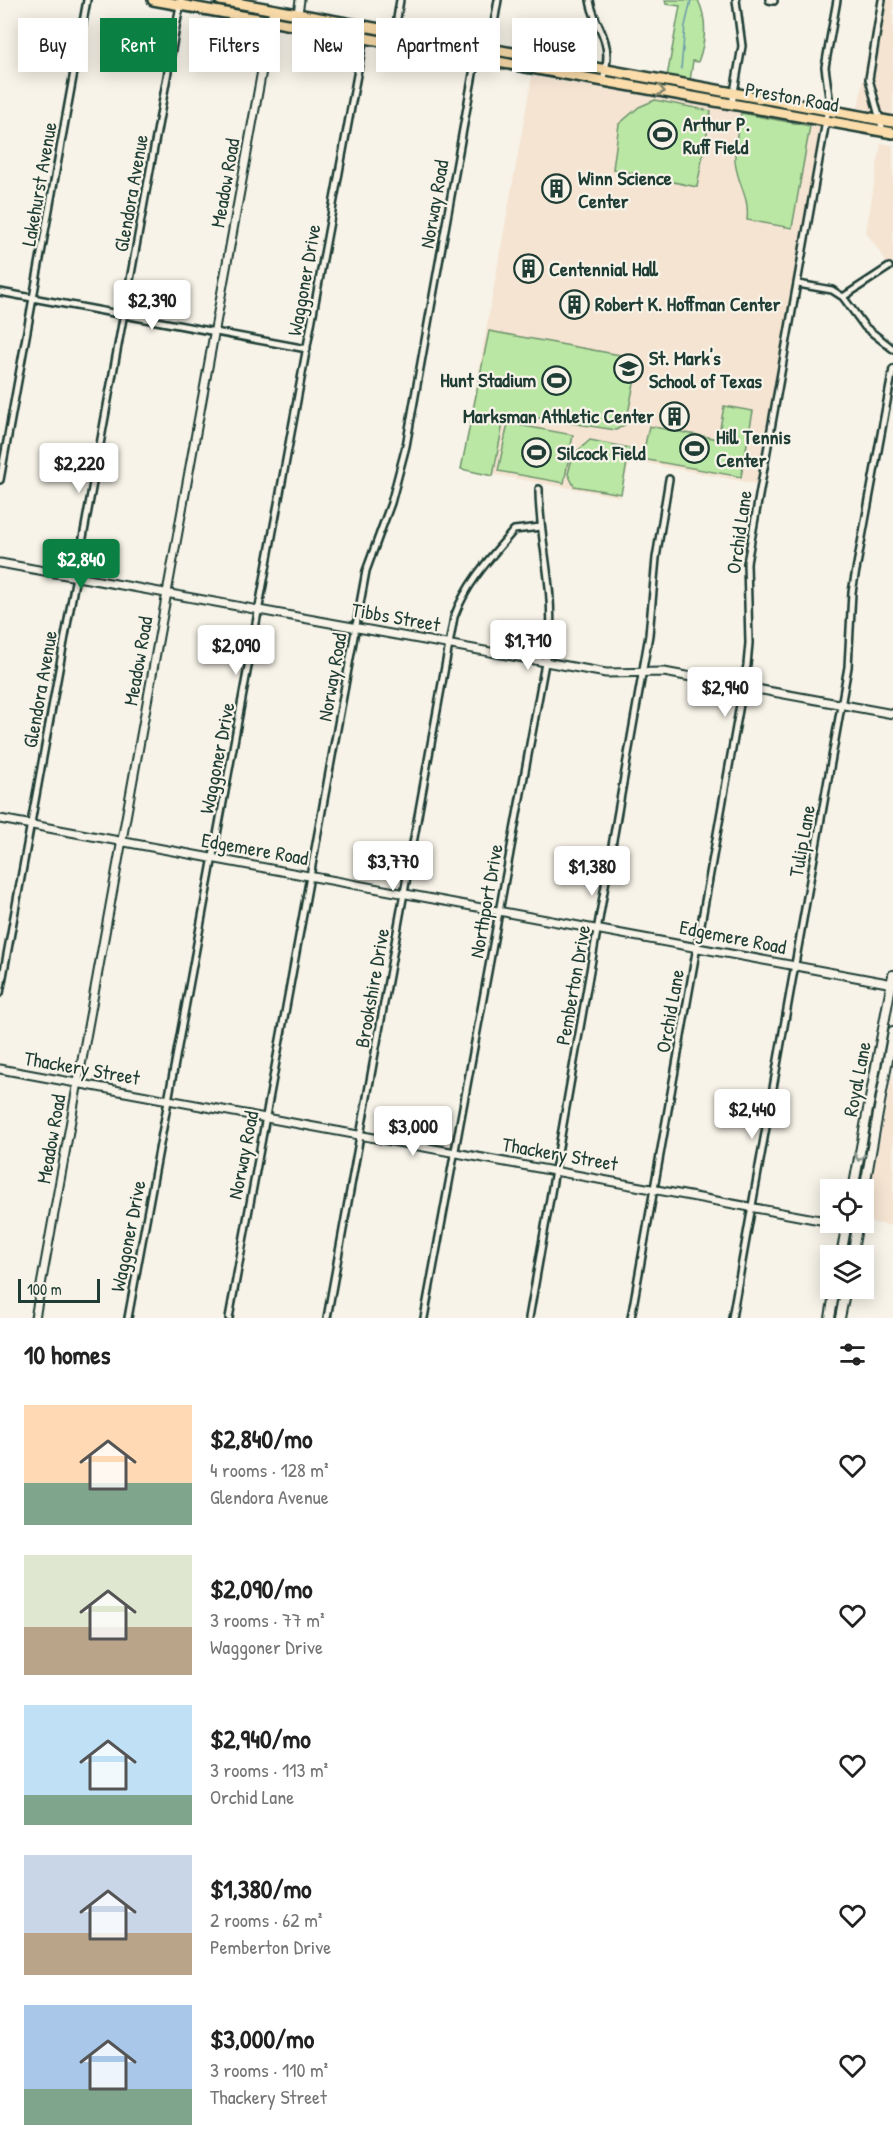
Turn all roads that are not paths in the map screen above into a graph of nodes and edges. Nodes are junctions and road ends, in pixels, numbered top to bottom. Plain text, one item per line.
1 (87, 0) edge
2 (153, 0) edge
3 (220, 0) edge
4 (300, 0) edge
5 (400, 0) edge
6 (498, 0) edge
7 (590, 0) edge
8 (738, 0) edge
9 (837, 0) edge
10 (882, 0) edge
11 (178, 2) edge
12 (273, 10) junction
13 (298, 13) junction
14 (252, 18) edge
15 (272, 18) edge
16 (297, 18) edge
17 (397, 18) edge
18 (495, 18) edge
19 (366, 26) junction
20 (376, 28) edge
21 (364, 34) edge
22 (500, 50) edge
23 (500, 62) edge
24 (605, 69) junction
25 (262, 72) edge
26 (357, 72) edge
27 (473, 72) edge
28 (603, 81) junction
29 (735, 93) junction
30 (736, 105) junction
31 (828, 110) junction
32 (881, 120) junction
33 (826, 121) junction
34 (893, 122) edge
35 (883, 131) junction
36 (893, 133) edge
37 (889, 267) dead end
38 (798, 284) junction
39 (0, 292) edge
40 (843, 297) junction
41 (33, 298) junction
42 (125, 314) junction
43 (215, 330) junction
44 (307, 349) junction
45 (893, 349) edge
46 (893, 369) edge
47 (669, 479) dead end
48 (0, 480) edge
49 (539, 489) dead end
50 (541, 527) junction
51 (0, 563) edge
52 (76, 577) junction
53 (167, 593) junction
54 (260, 609) junction
55 (356, 627) junction
56 (449, 644) junction
57 (545, 662) junction
58 (642, 673) junction
59 (743, 687) junction
60 (842, 705) junction
61 (893, 714) edge
62 (0, 819) edge
63 (31, 824) junction
64 (122, 841) junction
65 (214, 858) junction
66 (310, 876) junction
67 (405, 893) junction
68 (500, 910) junction
69 (598, 928) junction
70 (697, 947) junction
71 (795, 966) junction
72 (892, 981) edge
73 (0, 993) edge
74 (893, 1031) edge
75 (0, 1069) edge
76 (78, 1084) junction
77 (169, 1100) junction
78 (868, 1110) junction
79 (878, 1112) junction
80 (266, 1118) junction
81 (361, 1135) junction
82 (455, 1152) junction
83 (556, 1170) junction
84 (855, 1179) edge
85 (866, 1179) edge
86 (654, 1188) junction
87 (752, 1207) junction
88 (820, 1220) edge
89 (833, 1299) edge
90 (844, 1299) edge
91 (35, 1318) edge
92 (128, 1318) edge
93 (229, 1318) edge
94 (327, 1318) edge
95 (424, 1318) edge
96 (529, 1318) edge
97 (631, 1318) edge
98 (732, 1318) edge
99 (830, 1318) edge
100 (840, 1318) edge

1 - 41 street, Lakehurst Avenue
2 - 11 main road, Preston Road
3 - 12 main road, Preston Road
4 - 13 street
5 - 17 street
6 - 18 street
7 - 24 street
8 - 29 street
9 - 31 street, Orchid Lane
10 - 32 street
11 - 14 main road, Preston Road
11 - 42 street, Glendora Avenue
12 - 13 main road, Preston Road
12 - 15 street, Meadow Road
13 - 16 street
13 - 19 main road, Preston Road
19 - 20 main road, Preston Road
19 - 21 street, Waggoner Drive
22 - 24 main road, Preston Road
23 - 28 main road, Preston Road
24 - 28 street
24 - 29 main road, Preston Road
25 - 43 street, Meadow Road
26 - 44 street, Waggoner Drive
27 - 55 street, Norway Road
28 -> 30 main road, Preston Road
29 - 30 street
29 - 31 main road, Preston Road
30 - 33 main road, Preston Road
31 - 32 main road, Preston Road
31 - 33 street, Orchid Lane
32 - 34 main road, Preston Road
32 - 35 street
33 - 35 main road, Preston Road
33 - 38 street, Orchid Lane
35 - 36 main road, Preston Road
37 - 40 street
38 - 40 street
38 - 59 street, Orchid Lane
39 - 41 street
40 - 45 street
41 - 42 street
41 - 48 street, Lakehurst Avenue
42 - 43 street
42 - 52 street, Glendora Avenue
43 - 44 street
43 - 53 street, Meadow Road
44 - 54 street, Waggoner Drive
46 - 60 street, Tulip Lane
47 - 58 street, Pemberton Drive
49 - 50 street, Northport Drive
50 - 56 street, Brookshire Drive
50 - 57 street, Northport Drive
51 - 52 street, Tibbs Street
52 - 53 street, Tibbs Street
52 - 63 street, Glendora Avenue
53 - 54 street, Tibbs Street
53 - 64 street, Meadow Road
54 - 55 street, Tibbs Street
54 - 65 street, Waggoner Drive
55 - 56 street, Tibbs Street
55 - 66 street, Norway Road
56 - 57 street, Tibbs Street
56 - 67 street, Brookshire Drive
57 - 58 street, Tibbs Street
57 - 68 street, Northport Drive
58 - 59 street, Tibbs Street
58 - 69 street, Pemberton Drive
59 - 60 street, Tibbs Street
59 - 70 street, Orchid Lane
60 - 61 street, Tibbs Street
60 - 71 street, Tulip Lane
62 - 63 street, Edgemere Road
63 - 64 street, Edgemere Road
63 - 73 street, Glendora Avenue
64 - 65 street, Edgemere Road
64 - 76 street, Meadow Road
65 - 66 street, Edgemere Road
65 - 77 street, Waggoner Drive
66 - 67 street, Edgemere Road
66 - 80 street, Norway Road
67 - 68 street, Edgemere Road
67 - 81 street, Brookshire Drive
68 - 69 street, Edgemere Road
68 - 82 street, Northport Drive
69 - 70 street, Edgemere Road
69 - 83 street, Pemberton Drive
70 - 71 street, Edgemere Road
70 - 86 street, Orchid Lane
71 - 72 street, Edgemere Road
71 - 87 street, Tulip Lane
72 - 78 main road, Royal Lane
74 - 79 main road, Royal Lane
75 - 76 street, Thackery Street
76 - 77 street, Thackery Street
76 - 91 street, Meadow Road
77 - 80 street, Thackery Street
77 - 92 street, Waggoner Drive
78 - 79 main road
78 -> 84 main road, Royal Lane
79 - 85 main road, Royal Lane
80 - 81 street, Thackery Street
80 - 93 street, Norway Road
81 - 82 street, Thackery Street
81 - 94 street, Brookshire Drive
82 - 83 street, Thackery Street
82 - 95 street, Northport Drive
83 - 86 street, Thackery Street
83 - 96 street, Pemberton Drive
86 - 87 street, Thackery Street
86 - 97 street, Orchid Lane
87 - 88 street, Thackery Street
87 - 98 street, Tulip Lane
89 - 99 main road
90 - 100 main road

